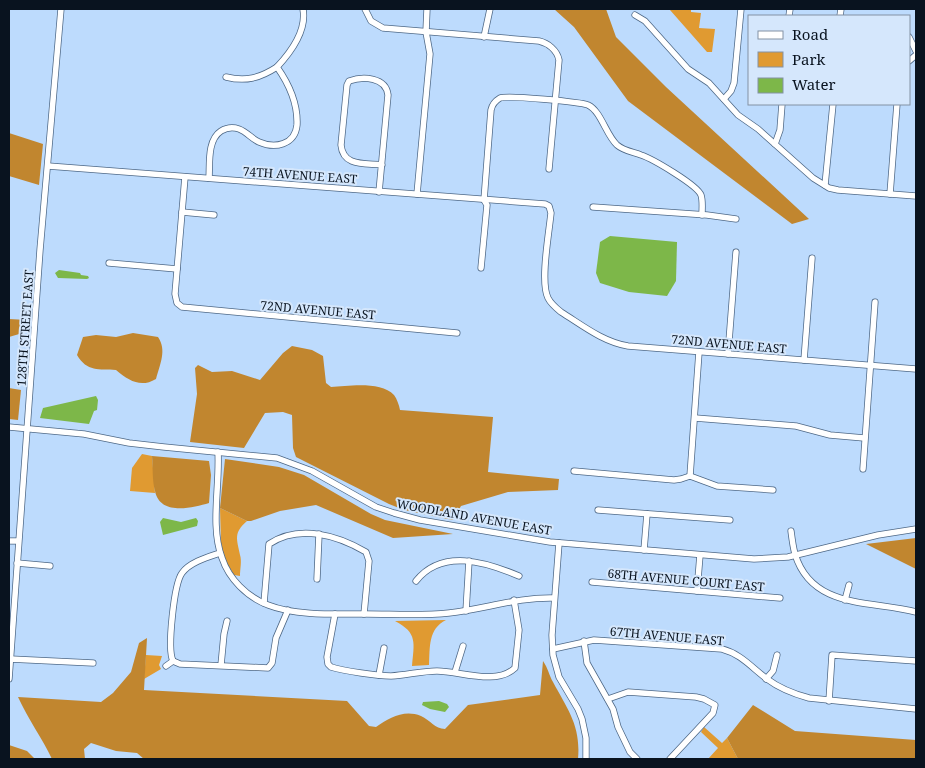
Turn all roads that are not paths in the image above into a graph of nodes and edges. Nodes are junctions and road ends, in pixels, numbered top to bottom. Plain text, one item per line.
1 (61, 9) edge
2 (304, 9) edge
3 (428, 9) edge
4 (490, 9) edge
5 (741, 9) edge
6 (366, 12) edge
7 (636, 15) dead end
8 (426, 32) junction
9 (484, 37) junction
10 (910, 38) edge
11 (916, 51) edge
12 (277, 67) junction
13 (226, 77) dead end
14 (724, 99) junction
15 (556, 101) junction
16 (782, 105) edge
17 (833, 105) edge
18 (897, 105) edge
19 (775, 144) junction
20 (382, 165) junction
21 (48, 166) junction
22 (549, 169) dead end
23 (185, 177) junction
24 (209, 178) junction
25 (825, 186) junction
26 (380, 192) junction
27 (417, 194) junction
28 (890, 194) junction
29 (916, 196) edge
30 (484, 200) junction
31 (592, 207) dead end
32 (182, 212) junction
33 (702, 214) junction
34 (214, 215) dead end
35 (736, 219) dead end
36 (736, 252) dead end
37 (812, 258) dead end
38 (109, 263) dead end
39 (481, 268) dead end
40 (177, 269) junction
41 (875, 302) dead end
42 (552, 304) joint
43 (457, 333) dead end
44 (699, 352) junction
45 (728, 354) junction
46 (804, 360) junction
47 (870, 366) junction
48 (916, 369) edge
49 (695, 418) junction
50 (9, 426) edge
51 (27, 428) junction
52 (864, 438) junction
53 (218, 452) junction
54 (863, 469) dead end
55 (574, 471) dead end
56 (690, 476) junction
57 (773, 490) dead end
58 (598, 510) dead end
59 (647, 514) junction
60 (730, 520) dead end
61 (916, 529) edge
62 (791, 531) dead end
63 (319, 534) junction
64 (9, 540) edge
65 (18, 541) junction
66 (559, 543) junction
67 (644, 550) junction
68 (220, 553) junction
69 (700, 555) junction
70 (796, 555) junction
71 (469, 561) junction
72 (17, 563) junction
73 (50, 566) dead end
74 (519, 576) dead end
75 (317, 579) dead end
76 (416, 581) dead end
77 (592, 582) dead end
78 (849, 585) dead end
79 (697, 591) junction
80 (554, 598) junction
81 (780, 598) dead end
82 (514, 600) junction
83 (845, 600) junction
84 (264, 603) junction
85 (288, 610) junction
86 (466, 611) junction
87 (916, 612) edge
88 (335, 614) junction
89 (364, 614) junction
90 (227, 621) dead end
91 (11, 628) edge
92 (584, 641) junction
93 (462, 646) dead end
94 (384, 648) dead end
95 (552, 649) junction
96 (777, 655) dead end
97 (10, 660) edge
98 (173, 661) junction
99 (916, 661) edge
100 (93, 664) dead end
101 (221, 665) junction
102 (166, 666) dead end
103 (455, 672) junction
104 (379, 675) junction
105 (766, 678) junction
106 (9, 679) edge
107 (608, 699) junction
108 (829, 701) junction
109 (916, 709) edge
110 (586, 759) edge
111 (637, 759) edge
112 (670, 759) edge

1 - 21 street, 128TH STREET EAST
2 - 12 street
3 - 8 street
4 - 9 street
5 - 14 street
6 - 8 street
7 - 14 street
8 - 9 street
8 - 27 street
9 - 15 street
10 - 11 street
12 - 13 street
12 - 24 street
14 - 19 street
15 - 22 street
15 - 30 street
15 - 33 street
16 - 19 street
17 - 25 street
18 - 28 street
19 - 25 street
20 - 20 street
20 - 26 street
21 - 23 street, 74TH AVENUE EAST
21 - 51 street, 128TH STREET EAST
23 - 24 street, 74TH AVENUE EAST
23 - 32 street
24 - 26 street, 74TH AVENUE EAST
25 - 28 street
26 - 27 street, 74TH AVENUE EAST
27 - 30 street, 74TH AVENUE EAST
28 - 29 street
30 - 39 street
30 - 42 street, 74TH AVENUE EAST
31 - 33 street
32 - 34 street
32 - 40 street
33 - 35 street
36 - 45 street
37 - 46 street
38 - 40 street
40 - 43 street, 72ND AVENUE EAST
41 - 47 street
42 - 44 street, 72ND AVENUE EAST
44 - 45 street, 72ND AVENUE EAST
44 - 49 street
45 - 46 street, 72ND AVENUE EAST
46 - 47 street, 72ND AVENUE EAST
47 - 48 street, 72ND AVENUE EAST
47 - 52 street
49 - 52 street
49 - 56 street
50 - 51 street, WOODLAND AVENUE EAST
51 - 53 street, WOODLAND AVENUE EAST
51 - 65 street, 128TH STREET EAST
52 - 54 street
53 - 66 street, WOODLAND AVENUE EAST
53 - 68 street
55 - 56 street
56 - 57 street
58 - 59 street
59 - 60 street
59 - 67 street
61 - 70 street, WOODLAND AVENUE EAST
62 - 70 street
63 - 75 street
63 - 84 street
63 - 89 street
64 - 65 street
65 - 72 street, 128TH STREET EAST
66 - 67 street, WOODLAND AVENUE EAST
66 - 80 street
67 - 69 street, WOODLAND AVENUE EAST
68 - 84 street
68 - 98 street
69 - 70 street, WOODLAND AVENUE EAST
69 - 79 street
70 - 83 street
71 - 74 street
71 - 76 street
71 - 86 street
72 - 73 street
72 - 91 street, 128TH STREET EAST
77 - 79 street, 68TH AVENUE COURT EAST
78 - 83 street
79 - 81 street, 68TH AVENUE COURT EAST
80 - 82 street
80 - 95 street
82 - 86 street
82 - 103 street
83 - 87 street
84 - 85 street
85 - 88 street
85 - 101 street
86 - 89 street
88 - 89 street
88 - 104 street
90 - 101 street
91 - 97 street, 128TH STREET EAST
92 - 95 street, 67TH AVENUE EAST
92 - 105 street, 67TH AVENUE EAST
92 - 107 street
93 - 103 street
94 - 104 street
95 - 110 street
96 - 105 street
97 - 100 street
97 - 106 street, 128TH STREET EAST
98 - 101 street
98 - 102 street
99 - 108 street
103 - 104 street
105 - 108 street, 67TH AVENUE EAST
107 - 111 street
107 - 112 street
108 - 109 street, 67TH AVENUE EAST

